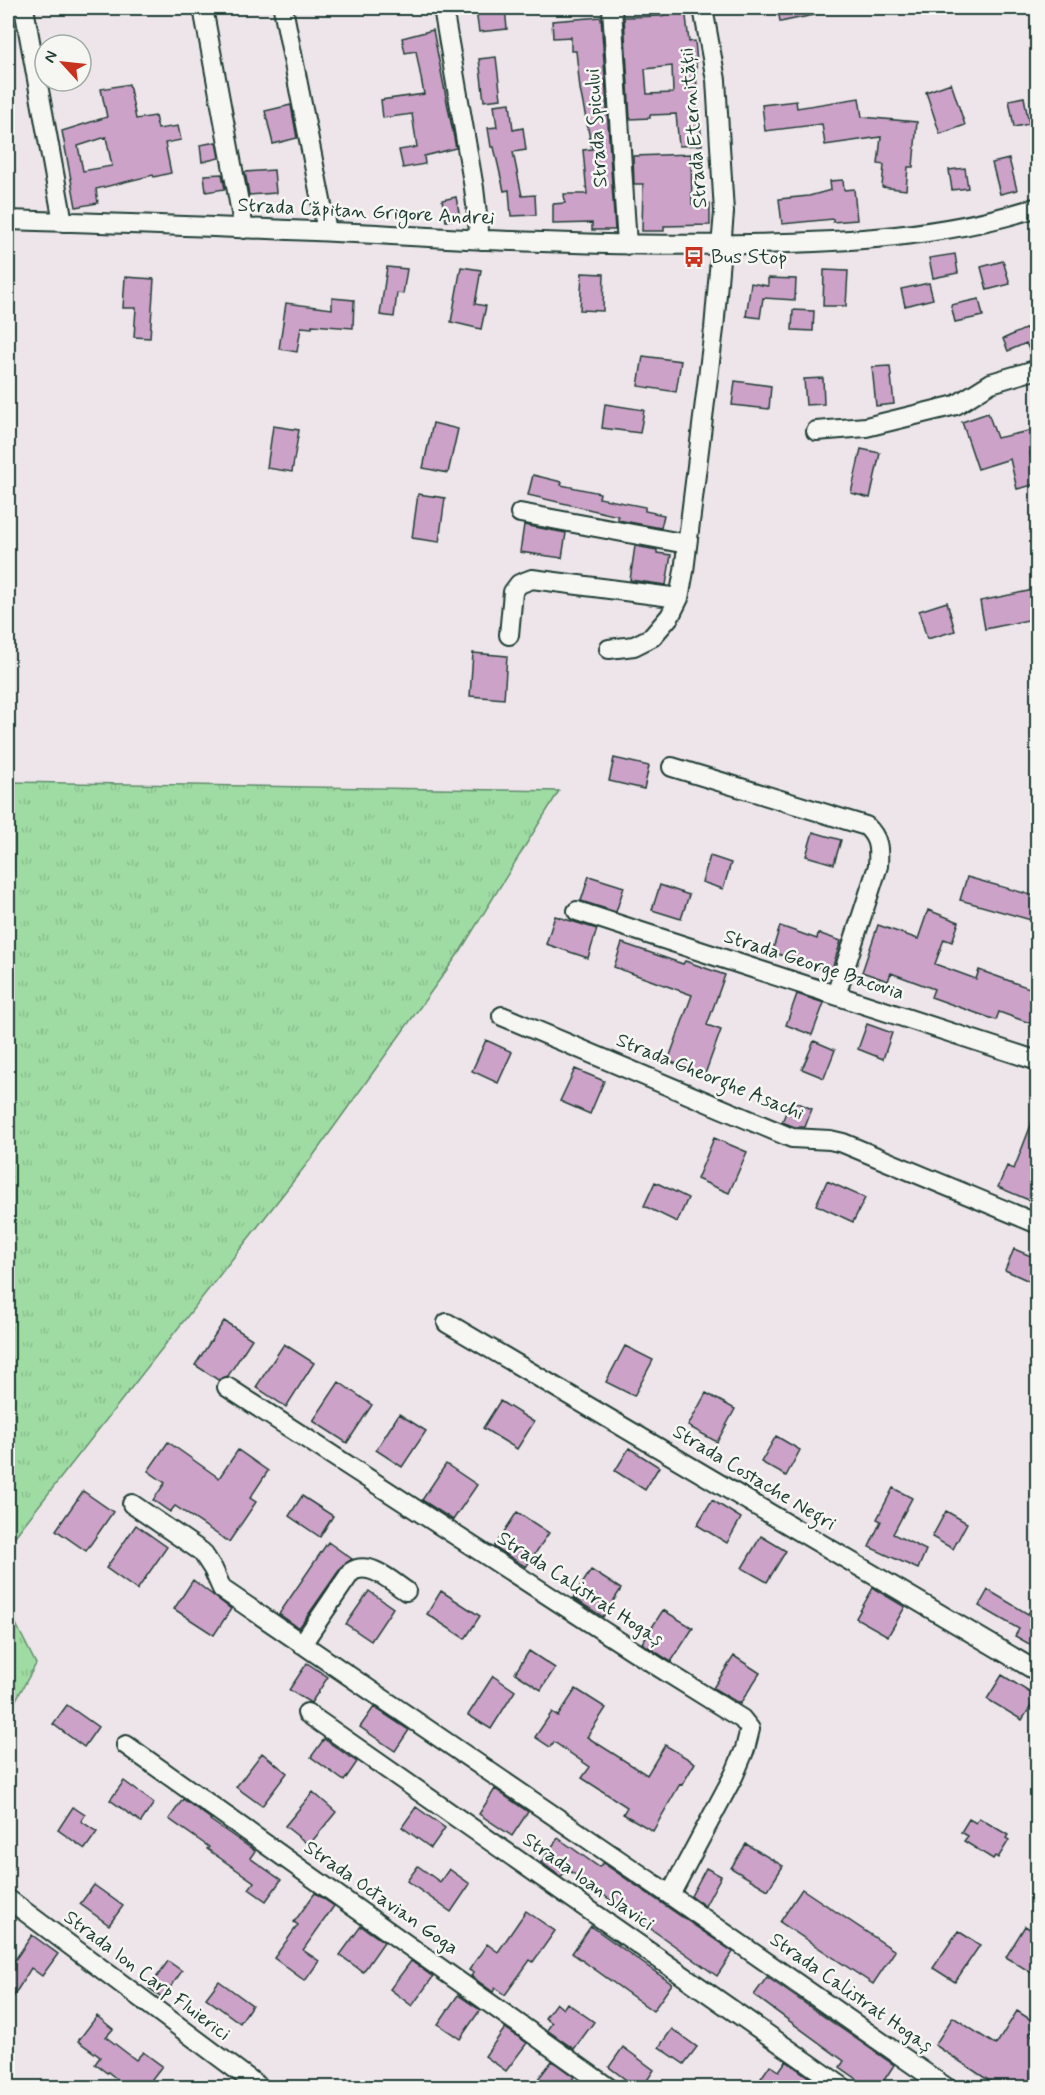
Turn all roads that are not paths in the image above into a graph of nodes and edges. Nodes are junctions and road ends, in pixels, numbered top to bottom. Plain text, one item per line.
1 (24, 8) edge
2 (203, 8) edge
3 (283, 8) edge
4 (443, 8) edge
5 (612, 8) edge
6 (703, 8) edge
7 (1038, 207) edge
8 (8, 220) edge
9 (63, 222) junction
10 (244, 229) junction
11 (327, 231) junction
12 (480, 240) junction
13 (627, 245) junction
14 (722, 245) junction
15 (1038, 369) edge
16 (816, 431) dead end
17 (520, 513) dead end
18 (687, 544) junction
19 (679, 598) junction
20 (509, 634) dead end
21 (609, 650) dead end
22 (672, 767) dead end
23 (577, 911) dead end
24 (836, 996) junction
25 (502, 1016) dead end
26 (1038, 1061) edge
27 (1038, 1224) edge
28 (447, 1323) dead end
29 (227, 1387) dead end
30 (132, 1504) dead end
31 (406, 1591) dead end
32 (302, 1644) junction
33 (1038, 1672) edge
34 (307, 1713) dead end
35 (126, 1745) dead end
36 (670, 1895) junction
37 (8, 1899) edge
38 (261, 2088) edge
39 (609, 2088) edge
40 (844, 2088) edge
41 (946, 2088) edge

1 - 9 street
2 - 10 street
3 - 11 street
4 - 12 street
5 - 13 street, Strada Spicului
6 - 14 street, Strada Eternității
7 - 14 street, Strada Căpitan Grigore Andrei
8 - 9 street, Strada Căpitan Grigore Andrei
9 - 10 street, Strada Căpitan Grigore Andrei
10 - 11 street, Strada Căpitan Grigore Andrei
11 - 12 street, Strada Căpitan Grigore Andrei
12 - 13 street, Strada Căpitan Grigore Andrei
13 - 14 street, Strada Căpitan Grigore Andrei
14 - 18 street
15 - 16 street
17 - 18 street
18 - 19 street
19 - 20 street
19 - 21 street
22 - 24 street
23 - 24 street, Strada George Bacovia
24 - 26 street, Strada George Bacovia
25 - 27 street, Strada Gheorghe Asachi
28 - 33 street, Strada Costache Negri
29 - 36 street, Strada Calistrat Hogaș
30 - 32 street, Strada Calistrat Hogaș
31 - 32 street
32 - 36 street, Strada Calistrat Hogaș
34 - 40 street, Strada Ioan Slavici
35 - 39 street, Strada Octavian Goga
36 - 41 street, Strada Calistrat Hogaș
37 - 38 street, Strada Ion Carp Fluierici

